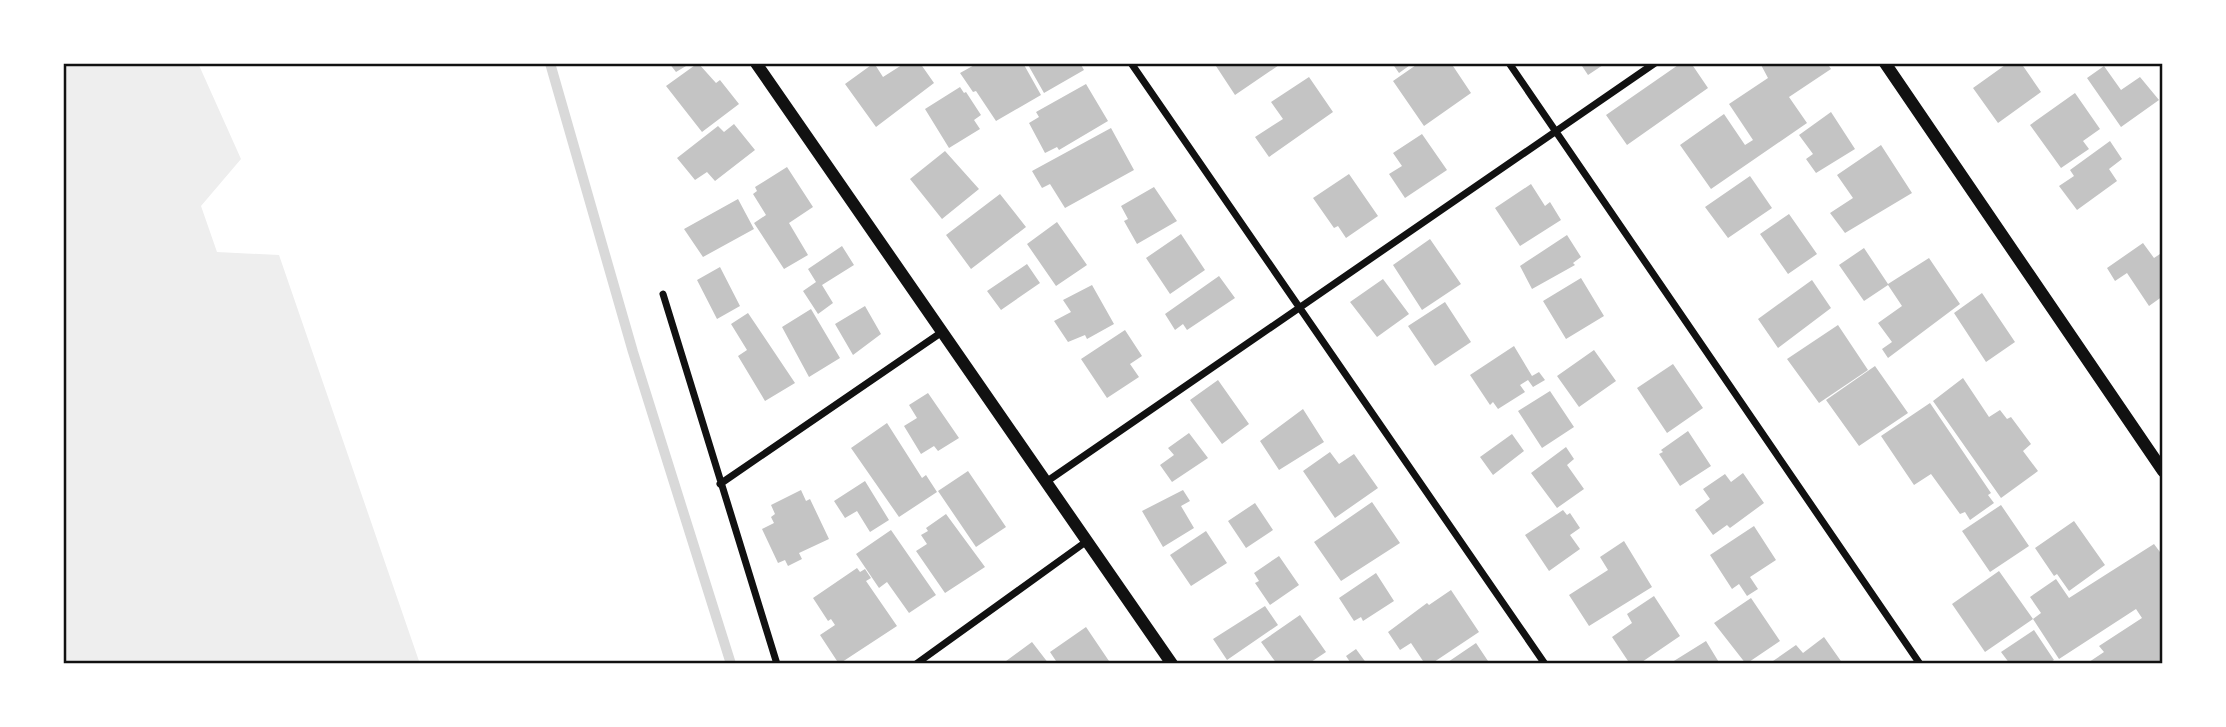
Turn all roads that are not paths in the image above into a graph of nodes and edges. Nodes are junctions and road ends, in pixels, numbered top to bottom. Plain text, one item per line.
1 (756, 63) edge
2 (1131, 63) edge
3 (1509, 63) edge
4 (1655, 63) edge
5 (1885, 63) edge
6 (1556, 131) junction
7 (663, 294) dead end
8 (1299, 307) junction
9 (942, 332) junction
10 (2163, 471) edge
11 (1046, 481) junction
12 (720, 484) junction
13 (1087, 541) junction
14 (776, 664) edge
15 (916, 664) edge
16 (1172, 664) edge
17 (1545, 664) edge
18 (1920, 664) edge

1 - 9 street
2 - 8 street
3 - 6 street
4 - 6 street
5 - 10 street
6 - 8 street
6 - 18 street
7 - 12 street
8 - 11 street
8 - 17 street
9 - 11 street
9 - 12 street
11 - 13 street
12 - 14 street
13 - 15 street
13 - 16 street

